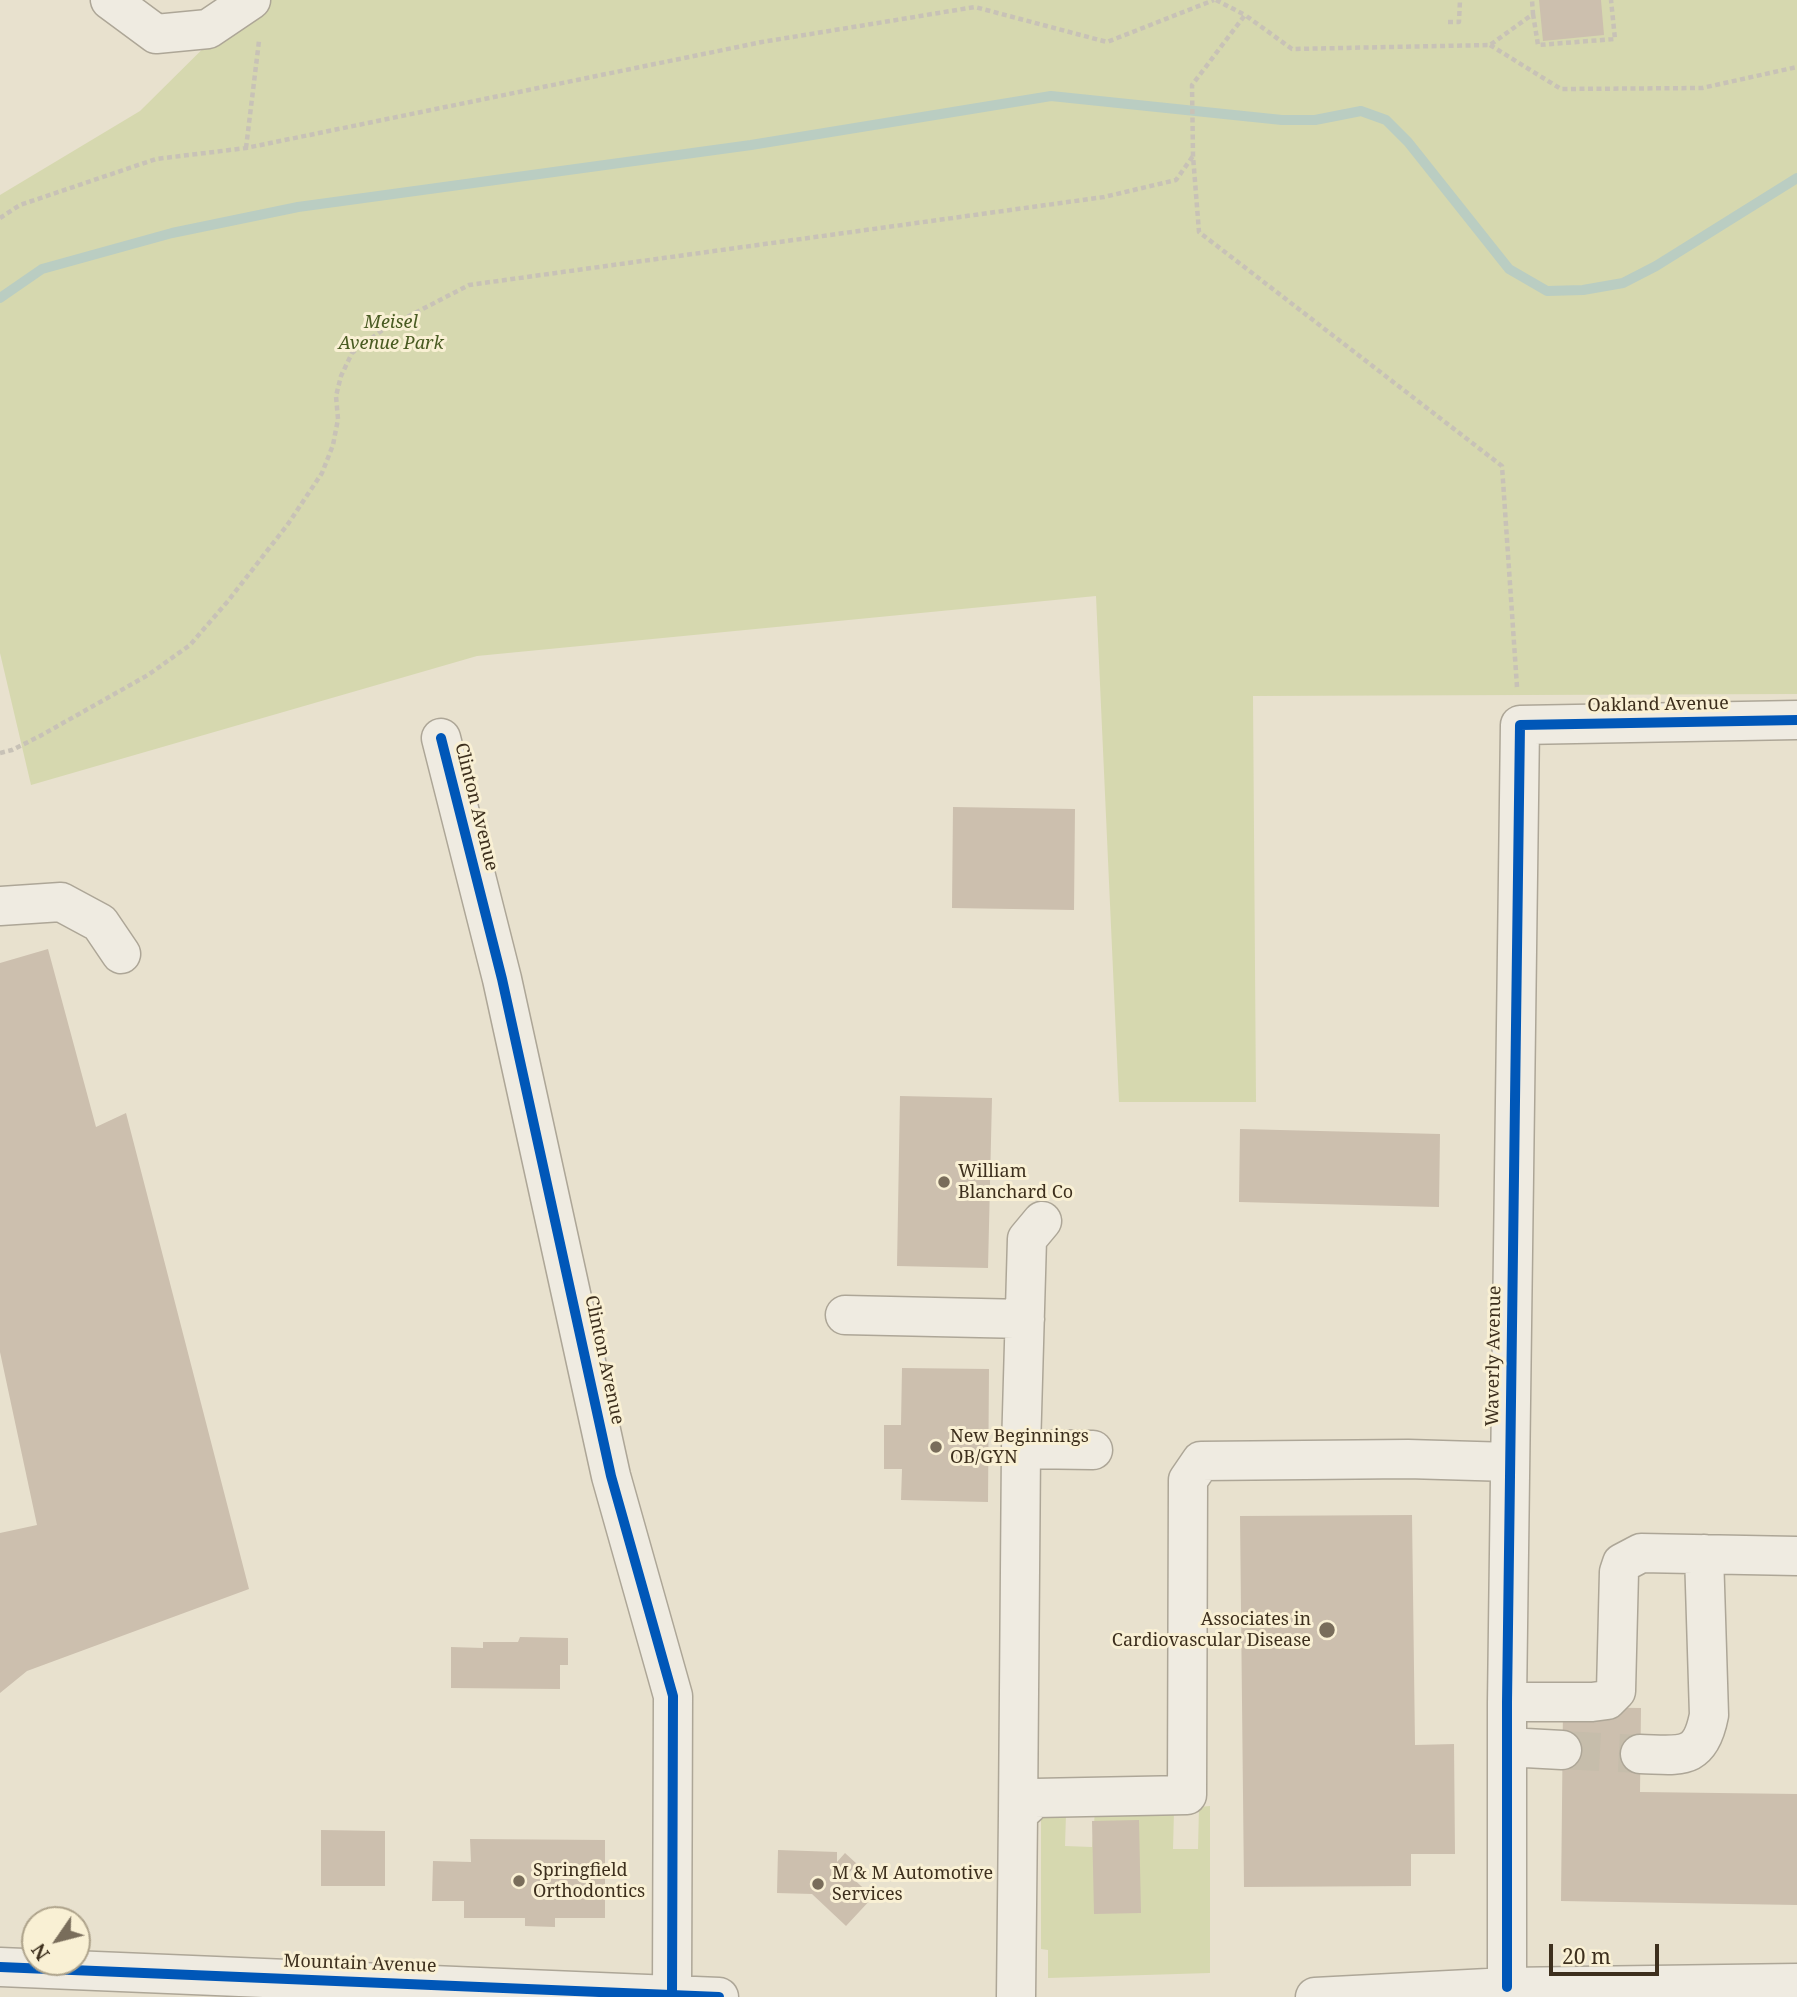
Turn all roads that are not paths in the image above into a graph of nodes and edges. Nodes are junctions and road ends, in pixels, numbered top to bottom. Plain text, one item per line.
1 (110, 0) edge
2 (251, 0) edge
3 (1797, 720) edge
4 (1520, 725) joint
5 (441, 738) dead end
6 (0, 906) edge
7 (121, 954) dead end
8 (1042, 1221) dead end
9 (845, 1315) dead end
10 (1025, 1319) junction
11 (1021, 1449) junction
12 (1093, 1450) dead end
13 (1510, 1462) junction
14 (1704, 1554) junction
15 (1797, 1556) edge
16 (1507, 1702) junction
17 (1507, 1747) junction
18 (1562, 1750) tunnel mouth
19 (1640, 1754) tunnel mouth
20 (1018, 1814) junction
21 (0, 1967) edge
22 (1797, 1983) edge
23 (168, 1986) edge
24 (1507, 1987) junction
25 (346, 1989) edge
26 (519, 1992) edge
27 (672, 1994) junction
28 (631, 1995) edge
29 (1397, 1995) edge
30 (719, 1997) edge
31 (1016, 1997) edge
32 (1315, 1997) edge

1 - 2 street
3 - 4 street, Oakland Avenue
4 - 13 street, Waverly Avenue
5 - 27 street, Clinton Avenue
6 - 7 street
8 - 10 street
9 - 10 street
10 - 11 street
11 - 12 street
11 - 20 street
13 - 16 street, Waverly Avenue
13 - 20 street
14 - 15 street
14 - 16 street
14 - 19 street
16 - 17 street, Waverly Avenue
17 - 18 street
17 - 24 street, Waverly Avenue
20 - 31 street
21 - 23 street, Mountain Avenue
22 - 24 street
23 - 25 street, Mountain Avenue
24 - 29 street
25 - 26 street, Mountain Avenue
26 - 28 street, Mountain Avenue
27 - 28 street, Mountain Avenue
27 - 30 street, Mountain Avenue
29 - 32 street

